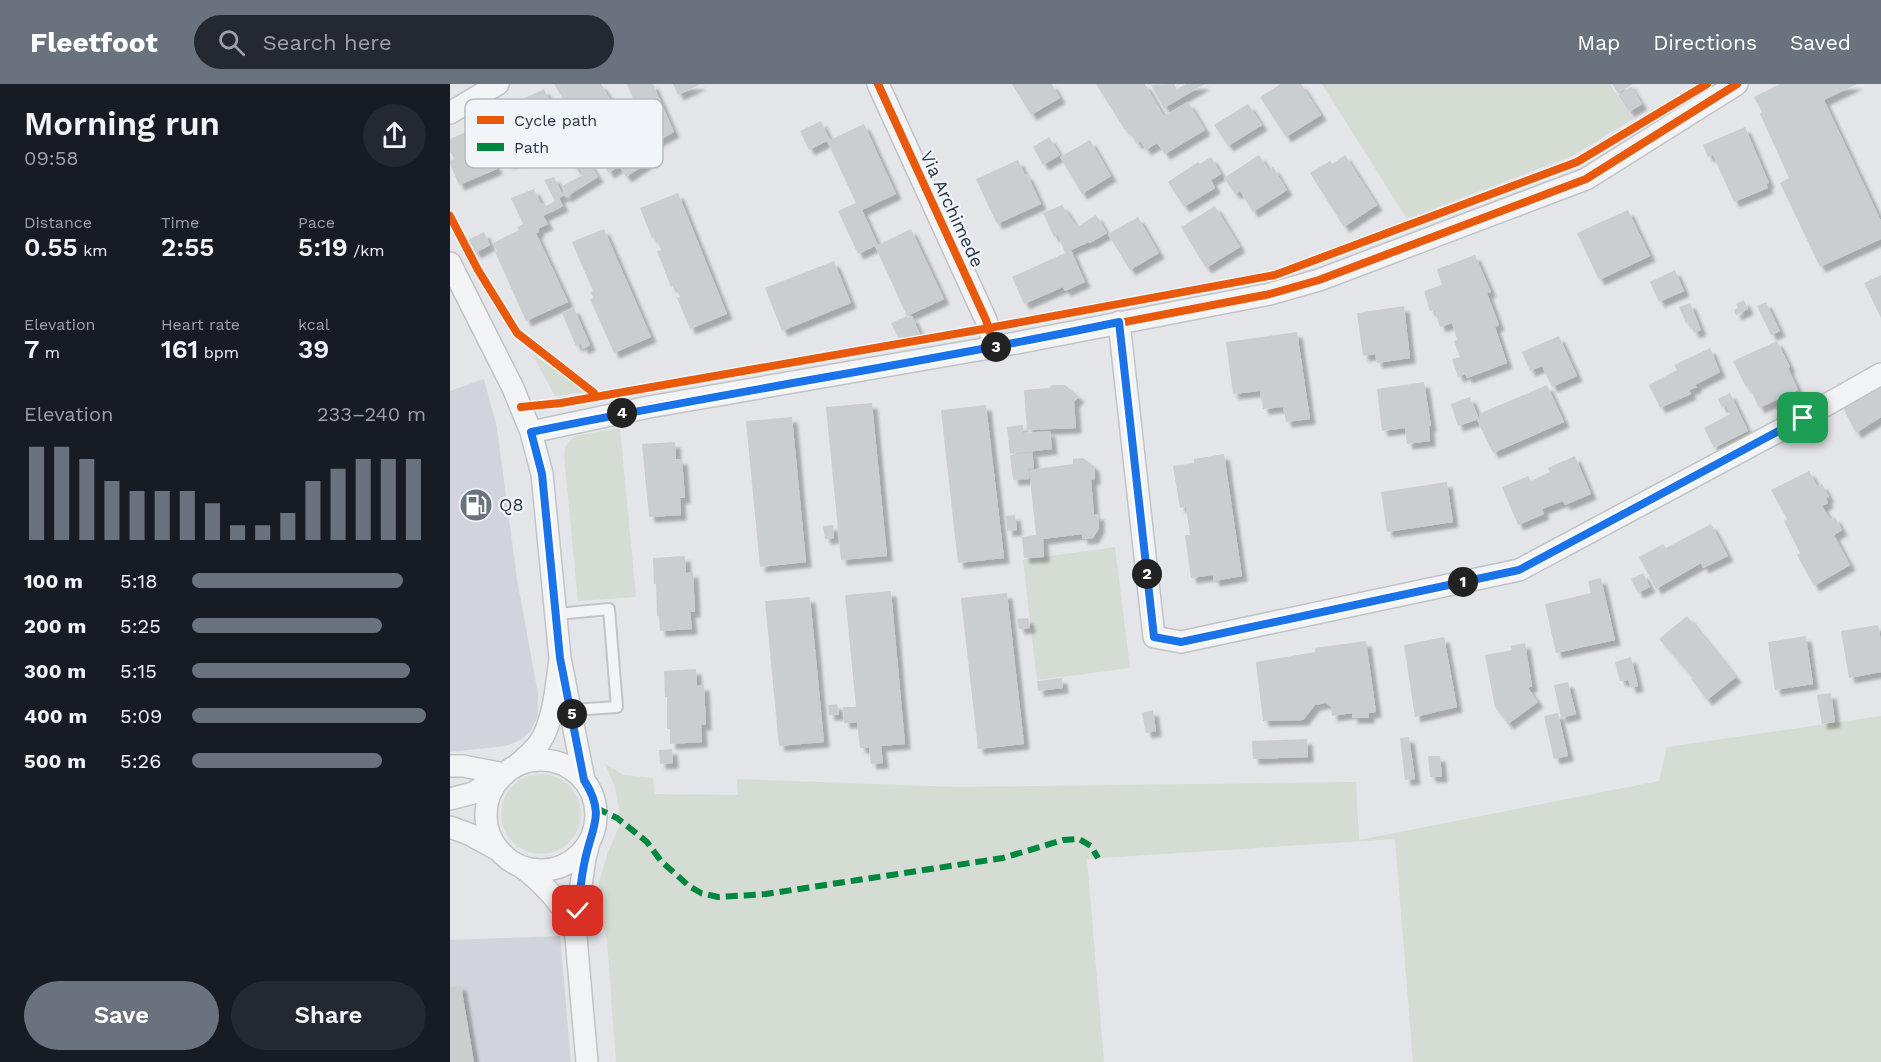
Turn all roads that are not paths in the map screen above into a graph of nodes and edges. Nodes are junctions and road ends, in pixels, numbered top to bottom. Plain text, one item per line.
1 (498, 84) edge
2 (878, 84) edge
3 (1734, 85) edge
4 (473, 99) edge
5 (465, 104) edge
6 (450, 113) edge
7 (450, 263) edge
8 (1119, 322) junction
9 (995, 347) junction
10 (1881, 374) edge
11 (531, 432) junction
12 (557, 614) junction
13 (560, 658) junction
14 (572, 710) junction
15 (450, 766) edge
16 (511, 770) junction
17 (584, 780) junction
18 (450, 799) edge
19 (450, 826) edge
20 (590, 841) junction
21 (507, 857) junction
22 (575, 926) junction
23 (587, 1062) edge

1 - 4 street
2 - 9 street, Via Archimede
3 - 8 street
5 - 6 street
7 - 11 street
8 - 9 street
8 - 10 street
9 - 11 street
11 - 12 street
12 - 13 street
12 - 14 lane
13 - 14 street
13 - 16 street
14 - 17 street
15 - 16 street
16 - 17 street
16 - 18 street
16 - 21 street
17 - 20 street
19 - 21 street
20 - 21 street
20 - 22 street
21 - 22 street
22 - 23 street

